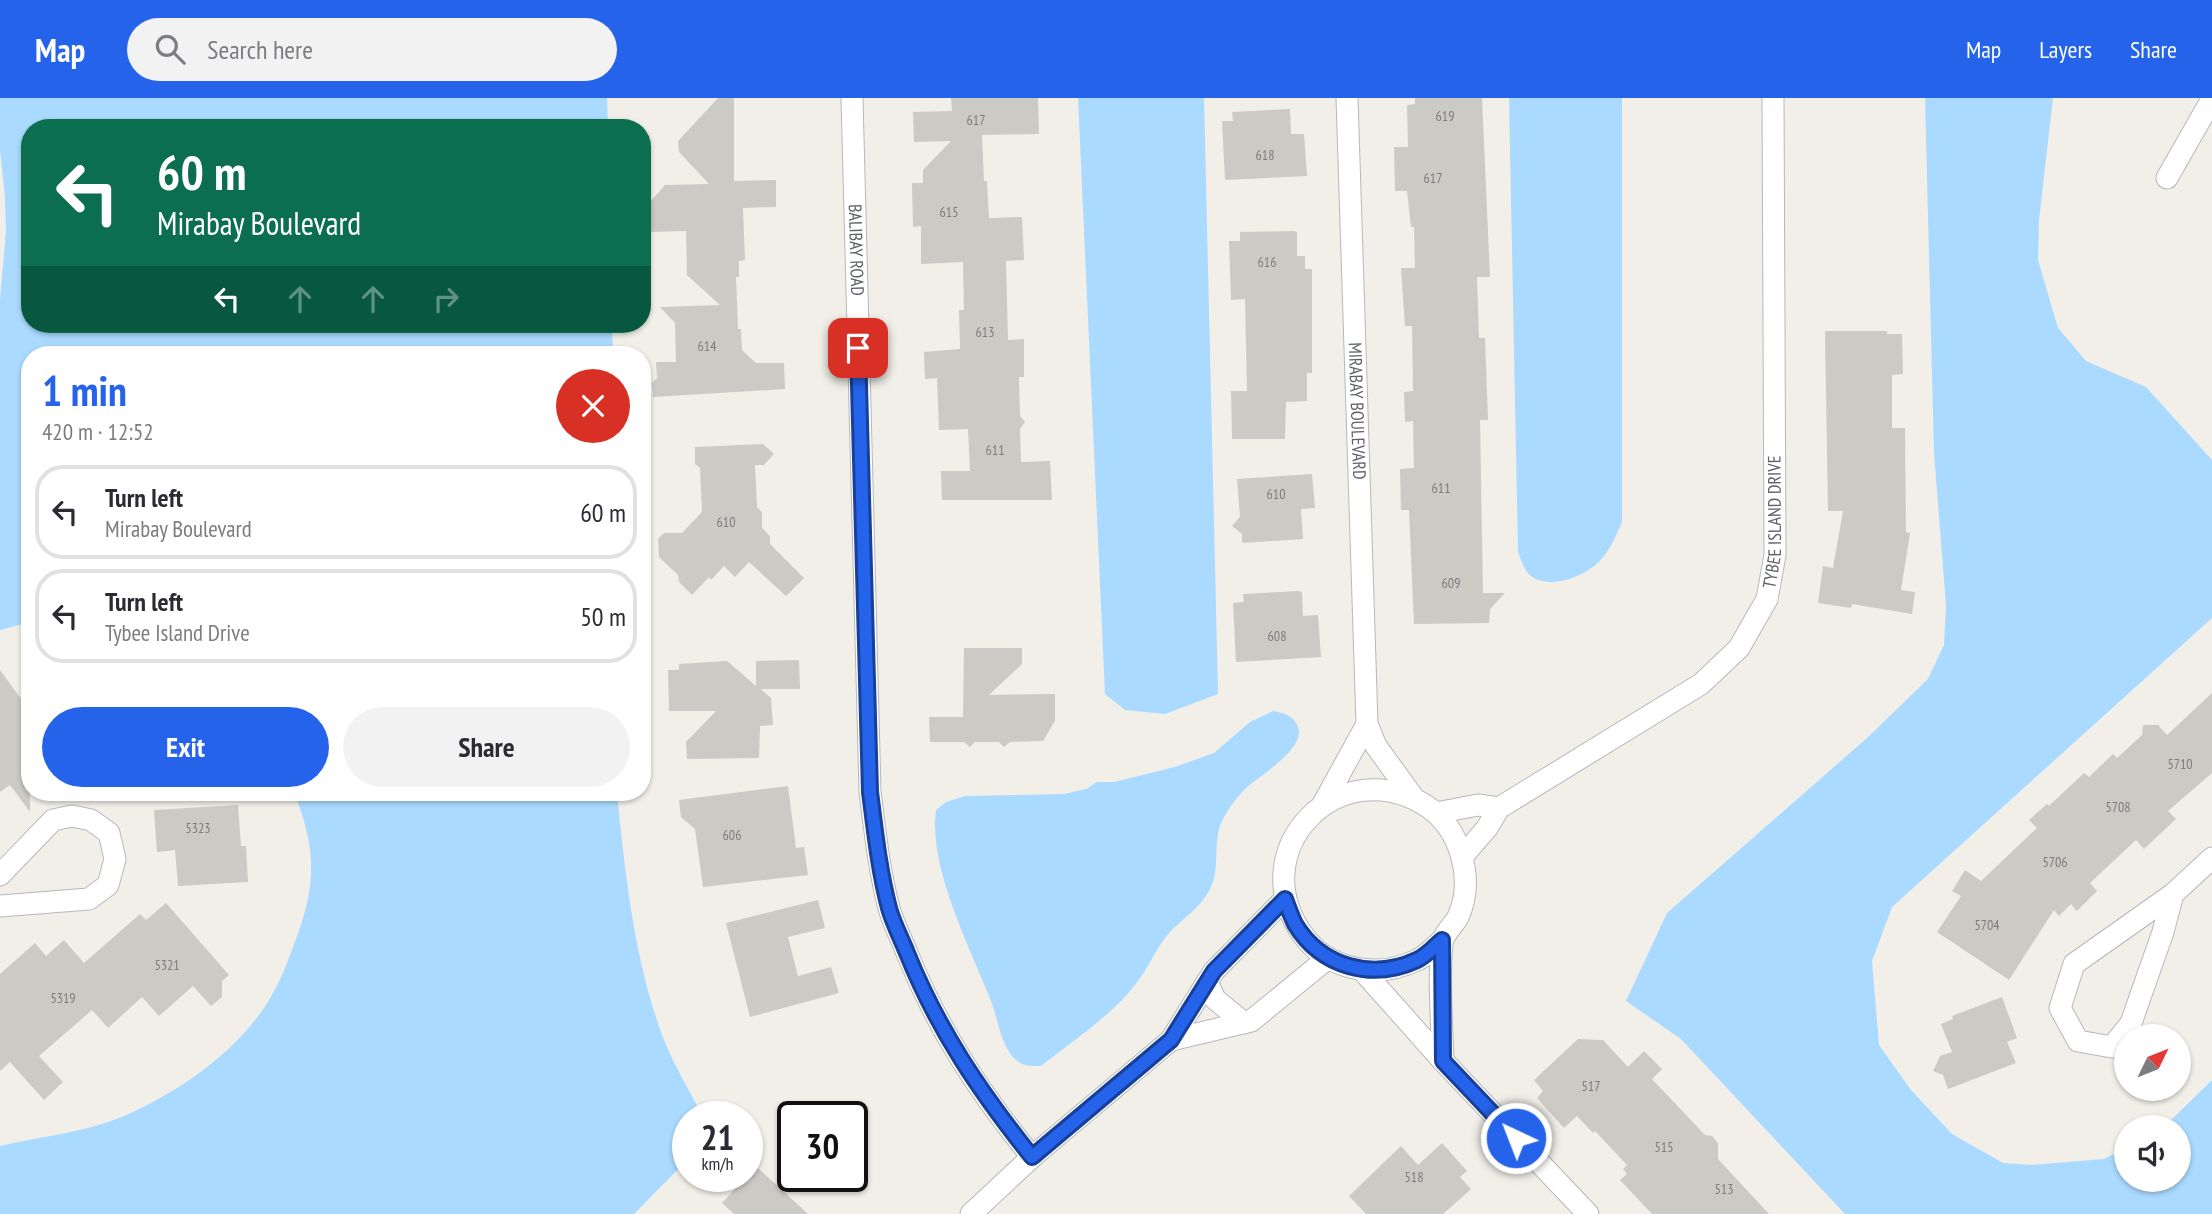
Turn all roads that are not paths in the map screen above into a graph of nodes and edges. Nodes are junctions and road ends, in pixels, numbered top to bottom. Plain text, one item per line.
1 (852, 98) edge
2 (1347, 98) edge
3 (1773, 98) edge
4 (2212, 99) edge
5 (2166, 178) dead end
6 (1367, 724) junction
7 (1413, 797) junction
8 (1323, 804) junction
9 (1499, 808) junction
10 (1436, 813) junction
11 (1462, 857) junction
12 (2212, 858) edge
13 (0, 875) edge
14 (2174, 894) junction
15 (1285, 899) junction
16 (0, 906) edge
17 (1442, 940) junction
18 (1328, 958) junction
19 (1362, 970) junction
20 (1207, 982) junction
21 (1244, 1023) junction
22 (1171, 1040) junction
23 (1443, 1061) junction
24 (1032, 1157) junction
25 (971, 1214) edge
26 (1588, 1214) edge

1 - 24 street, BALIBAY ROAD
2 - 6 street, MIRABAY BOULEVARD
3 - 9 street, TYBEE ISLAND DRIVE
4 - 5 street
6 - 7 street, MIRABAY BOULEVARD
6 - 8 street, MIRABAY BOULEVARD
7 - 8 street, MIRABAY BOULEVARD
7 - 10 street, MIRABAY BOULEVARD
8 - 15 street, MIRABAY BOULEVARD
9 - 10 street
9 - 11 street, TYBEE ISLAND DRIVE
10 - 11 street, MIRABAY BOULEVARD
11 - 17 street, MIRABAY BOULEVARD
12 - 14 street
13 - 16 street
14 - 14 street
15 - 18 street, MIRABAY BOULEVARD
15 - 20 street
17 - 19 street, MIRABAY BOULEVARD
17 - 23 street
18 - 19 street, MIRABAY BOULEVARD
18 - 21 street
19 - 23 street, MIRABAY BOULEVARD
20 - 21 street
20 - 22 street
21 - 22 street
22 - 24 street
23 - 26 street, MIRABAY BOULEVARD
24 - 25 street

